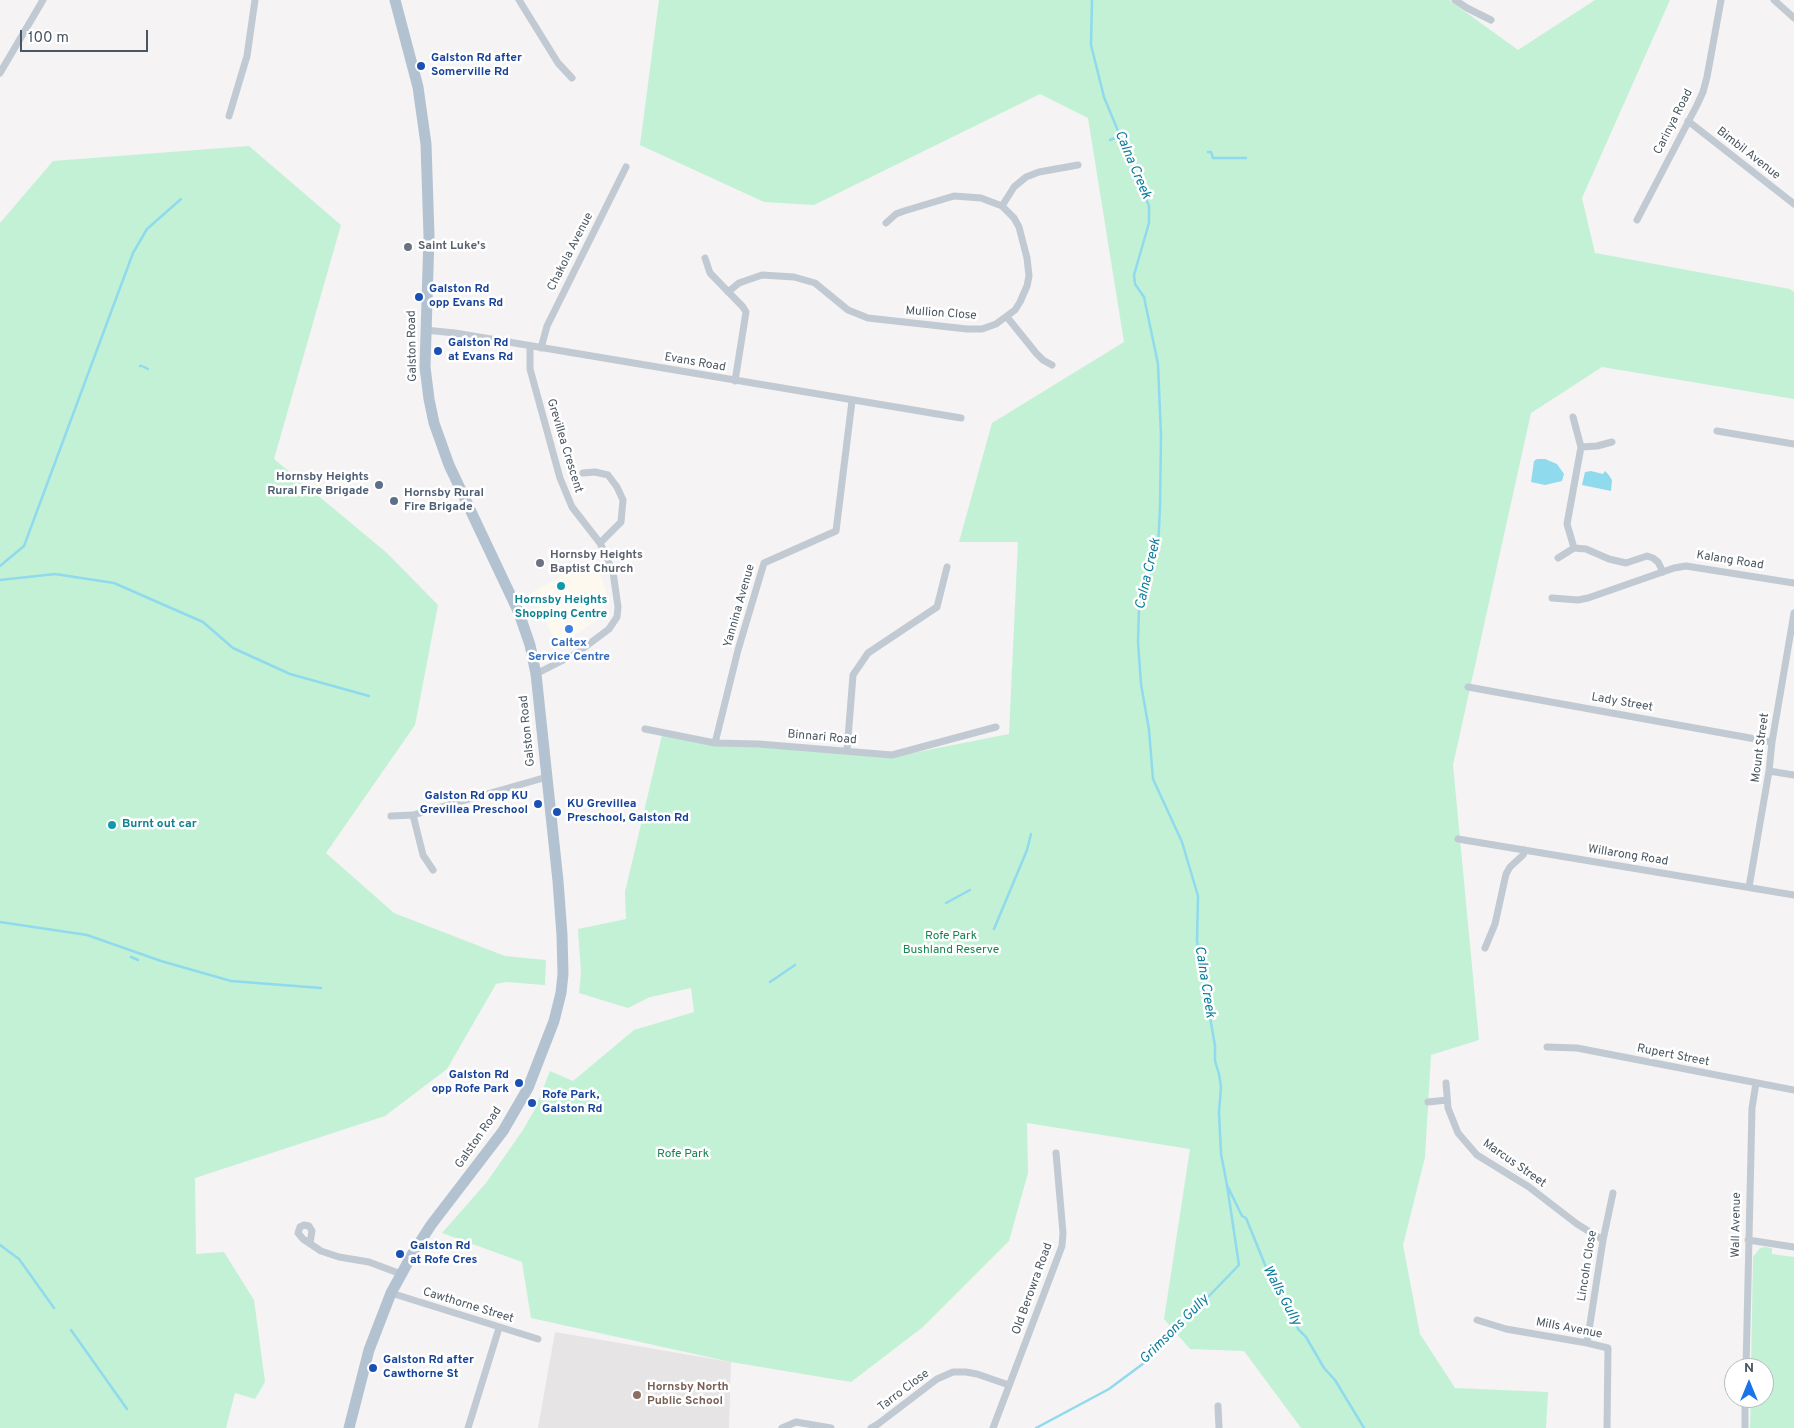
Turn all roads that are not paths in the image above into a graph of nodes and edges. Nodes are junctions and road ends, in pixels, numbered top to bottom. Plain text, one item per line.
1 (43, 0) edge
2 (255, 0) edge
3 (395, 0) edge
4 (519, 0) edge
5 (1455, 0) edge
6 (1721, 0) edge
7 (1774, 0) edge
8 (1794, 18) edge
9 (1491, 20) dead end
10 (0, 73) edge
11 (572, 78) dead end
12 (229, 116) dead end
13 (1688, 121) junction
14 (1078, 165) dead end
15 (626, 167) dead end
16 (1794, 204) edge
17 (1002, 206) junction
18 (1637, 220) dead end
19 (886, 223) dead end
20 (705, 258) dead end
21 (728, 292) junction
22 (1007, 316) junction
23 (425, 330) junction
24 (530, 346) junction
25 (542, 348) junction
26 (1052, 365) dead end
27 (735, 381) junction
28 (852, 401) junction
29 (1573, 416) dead end
30 (961, 418) dead end
31 (1717, 431) dead end
32 (1612, 442) dead end
33 (1794, 444) edge
34 (1581, 447) junction
35 (583, 472) dead end
36 (600, 543) junction
37 (1574, 548) junction
38 (1558, 558) dead end
39 (947, 566) dead end
40 (1663, 572) junction
41 (1794, 583) edge
42 (1552, 598) dead end
43 (1794, 613) edge
44 (1791, 650) edge
45 (536, 674) junction
46 (1468, 687) dead end
47 (996, 727) dead end
48 (645, 729) dead end
49 (1772, 742) junction
50 (715, 743) junction
51 (847, 751) junction
52 (1769, 771) junction
53 (1794, 775) edge
54 (547, 777) junction
55 (413, 814) junction
56 (391, 816) dead end
57 (1458, 839) dead end
58 (1525, 850) junction
59 (433, 870) dead end
60 (1749, 887) junction
61 (1794, 895) edge
62 (1485, 948) dead end
63 (1547, 1047) dead end
64 (1446, 1083) dead end
65 (1756, 1083) junction
66 (1794, 1090) edge
67 (1447, 1100) junction
68 (1428, 1102) dead end
69 (1056, 1153) dead end
70 (1613, 1193) dead end
71 (1603, 1240) junction
72 (1748, 1240) junction
73 (310, 1243) dead end
74 (1794, 1246) edge
75 (401, 1274) junction
76 (391, 1294) junction
77 (1477, 1320) dead end
78 (499, 1328) junction
79 (538, 1339) dead end
80 (1587, 1343) junction
81 (1746, 1358) edge
82 (1009, 1385) junction
83 (1218, 1406) dead end
84 (1745, 1408) edge
85 (349, 1428) edge
86 (468, 1428) edge
87 (782, 1428) edge
88 (831, 1428) edge
89 (870, 1428) edge
90 (993, 1428) edge
91 (1219, 1428) edge
92 (1606, 1428) edge
93 (1745, 1428) edge

1 - 10 street
2 - 12 street
3 - 23 main road, Galston Road
4 - 11 street
5 - 9 street
6 - 13 street, Carinya Road
7 - 8 street
13 - 16 street, Bimbil Avenue
13 - 18 street, Carinya Road
14 - 17 street
15 - 25 street, Chakola Avenue
17 - 19 street
17 - 22 street, Mullion Close
20 - 21 street
21 - 22 street, Mullion Close
21 - 27 street
22 - 26 street
23 - 24 street, Evans Road
23 - 45 main road, Galston Road
24 - 25 street, Evans Road
24 - 36 street, Grevillea Crescent
25 - 27 street, Evans Road
27 - 28 street, Evans Road
28 - 30 street, Evans Road
28 - 50 street, Yannina Avenue
29 - 34 street
31 - 33 street
32 - 34 street
34 - 37 street
35 - 36 street, Grevillea Crescent
36 - 45 street, Grevillea Crescent
37 - 38 street
37 - 40 street
39 - 51 street
40 - 41 street, Kalang Road
40 - 42 street, Kalang Road
43 - 44 street, Mount Street
44 - 49 street, Mount Street
45 - 54 main road, Galston Road
46 - 49 street, Lady Street
47 - 51 street, Binnari Road
48 - 50 street, Binnari Road
49 - 52 street, Mount Street
50 - 51 street, Binnari Road
52 - 53 street
52 - 60 street, Mount Street
54 - 55 street
54 - 75 main road, Galston Road
55 - 56 street
55 - 59 street
57 - 58 street, Willarong Road
58 - 60 street, Willarong Road
58 - 62 street
60 - 61 street, Willarong Road
63 - 65 street, Rupert Street
64 - 67 street, Marcus Street
65 - 66 street, Rupert Street
65 - 72 street, Wall Avenue
67 - 68 street
67 - 71 street, Marcus Street
69 - 82 street, Old Berowra Road
70 - 71 street, Lincoln Close
71 - 80 street, Lincoln Close
72 - 74 street
72 - 81 street, Wall Avenue
73 - 75 street
75 - 76 main road, Galston Road
76 - 78 street, Cawthorne Street
76 - 85 main road, Galston Road
77 - 80 street, Mills Avenue
78 - 79 street, Cawthorne Street
78 - 86 street
80 - 92 street, Mills Avenue
82 - 89 street, Tarro Close
82 - 90 street, Old Berowra Road
83 - 91 street
84 - 93 street
87 - 88 street

